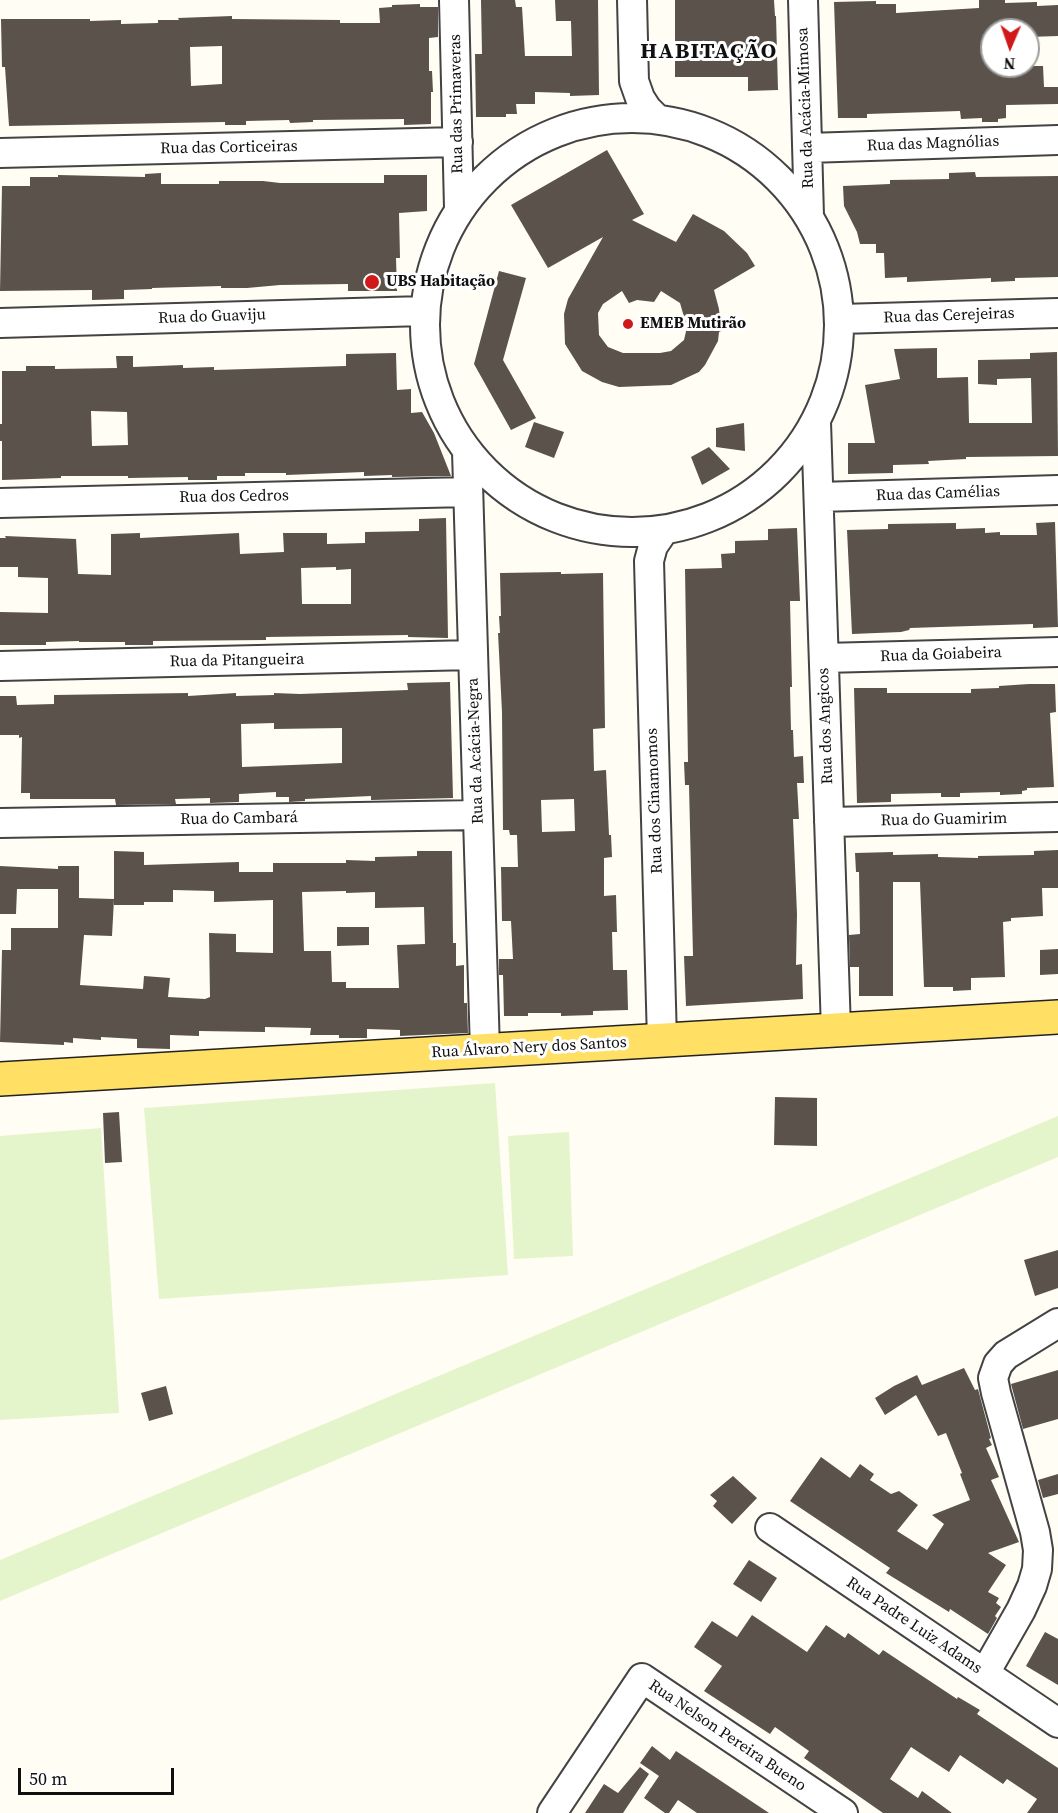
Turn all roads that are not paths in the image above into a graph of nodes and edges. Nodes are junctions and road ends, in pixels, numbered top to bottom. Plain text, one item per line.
1 (454, 0) edge
2 (632, 0) edge
3 (803, 0) edge
4 (634, 81) junction
5 (614, 118) junction
6 (656, 118) junction
7 (1058, 140) edge
8 (458, 142) junction
9 (808, 148) junction
10 (0, 153) edge
11 (459, 208) junction
12 (809, 216) junction
13 (424, 311) junction
14 (1058, 312) edge
15 (840, 319) junction
16 (0, 323) edge
17 (816, 422) junction
18 (467, 451) junction
19 (1058, 490) edge
20 (468, 492) junction
21 (819, 497) junction
22 (0, 503) edge
23 (664, 530) junction
24 (629, 532) junction
25 (648, 561) junction
26 (1058, 652) edge
27 (473, 655) junction
28 (824, 658) junction
29 (0, 666) edge
30 (478, 815) junction
31 (1058, 817) edge
32 (830, 822) junction
33 (0, 823) edge
34 (1058, 1017) edge
35 (836, 1030) junction
36 (662, 1041) junction
37 (485, 1051) junction
38 (0, 1079) edge
39 (1058, 1323) edge
40 (770, 1528) dead end
41 (985, 1673) junction
42 (1058, 1723) edge
43 (552, 1813) edge
44 (843, 1813) edge

1 - 8 street, Rua das Primaveras
2 - 4 street
3 - 9 street, Rua da Acácia-Mimosa
4 - 5 street
4 - 6 street
5 - 6 street
5 - 11 street
6 - 12 street
7 - 9 street, Rua das Magnólias
8 - 10 street, Rua das Corticeiras
8 - 11 street, Rua das Primaveras
9 - 12 street, Rua da Acácia-Mimosa
11 - 13 street
12 - 15 street
13 - 16 street, Rua do Guaviju
13 - 18 street
14 - 15 street, Rua das Cerejeiras
15 - 17 street
17 - 21 street, Rua dos Angicos
17 - 23 street
18 - 20 street, Rua da Acácia-Negra
18 - 24 street
19 - 21 street, Rua das Camélias
20 - 22 street, Rua dos Cedros
20 - 27 street, Rua da Acácia-Negra
21 - 28 street, Rua dos Angicos
23 - 24 street
23 - 25 street, Rua dos Cinamomos
24 - 25 street
25 - 36 street, Rua dos Cinamomos
26 - 28 street, Rua da Goiabeira
27 - 29 street, Rua da Pitangueira
27 - 30 street, Rua da Acácia-Negra
28 - 32 street, Rua dos Angicos
30 - 33 street, Rua do Cambará
30 - 37 street, Rua da Acácia-Negra
31 - 32 street, Rua do Guamirim
32 - 35 street, Rua dos Angicos
34 - 35 main road, Rua Álvaro Nery dos Santos
35 - 36 main road, Rua Álvaro Nery dos Santos
36 - 37 main road, Rua Álvaro Nery dos Santos
37 - 38 main road, Rua Álvaro Nery dos Santos
39 - 41 street
40 - 41 street, Rua Padre Luiz Adams
41 - 42 street, Rua Padre Luiz Adams
43 - 44 street, Rua Nelson Pereira Bueno

